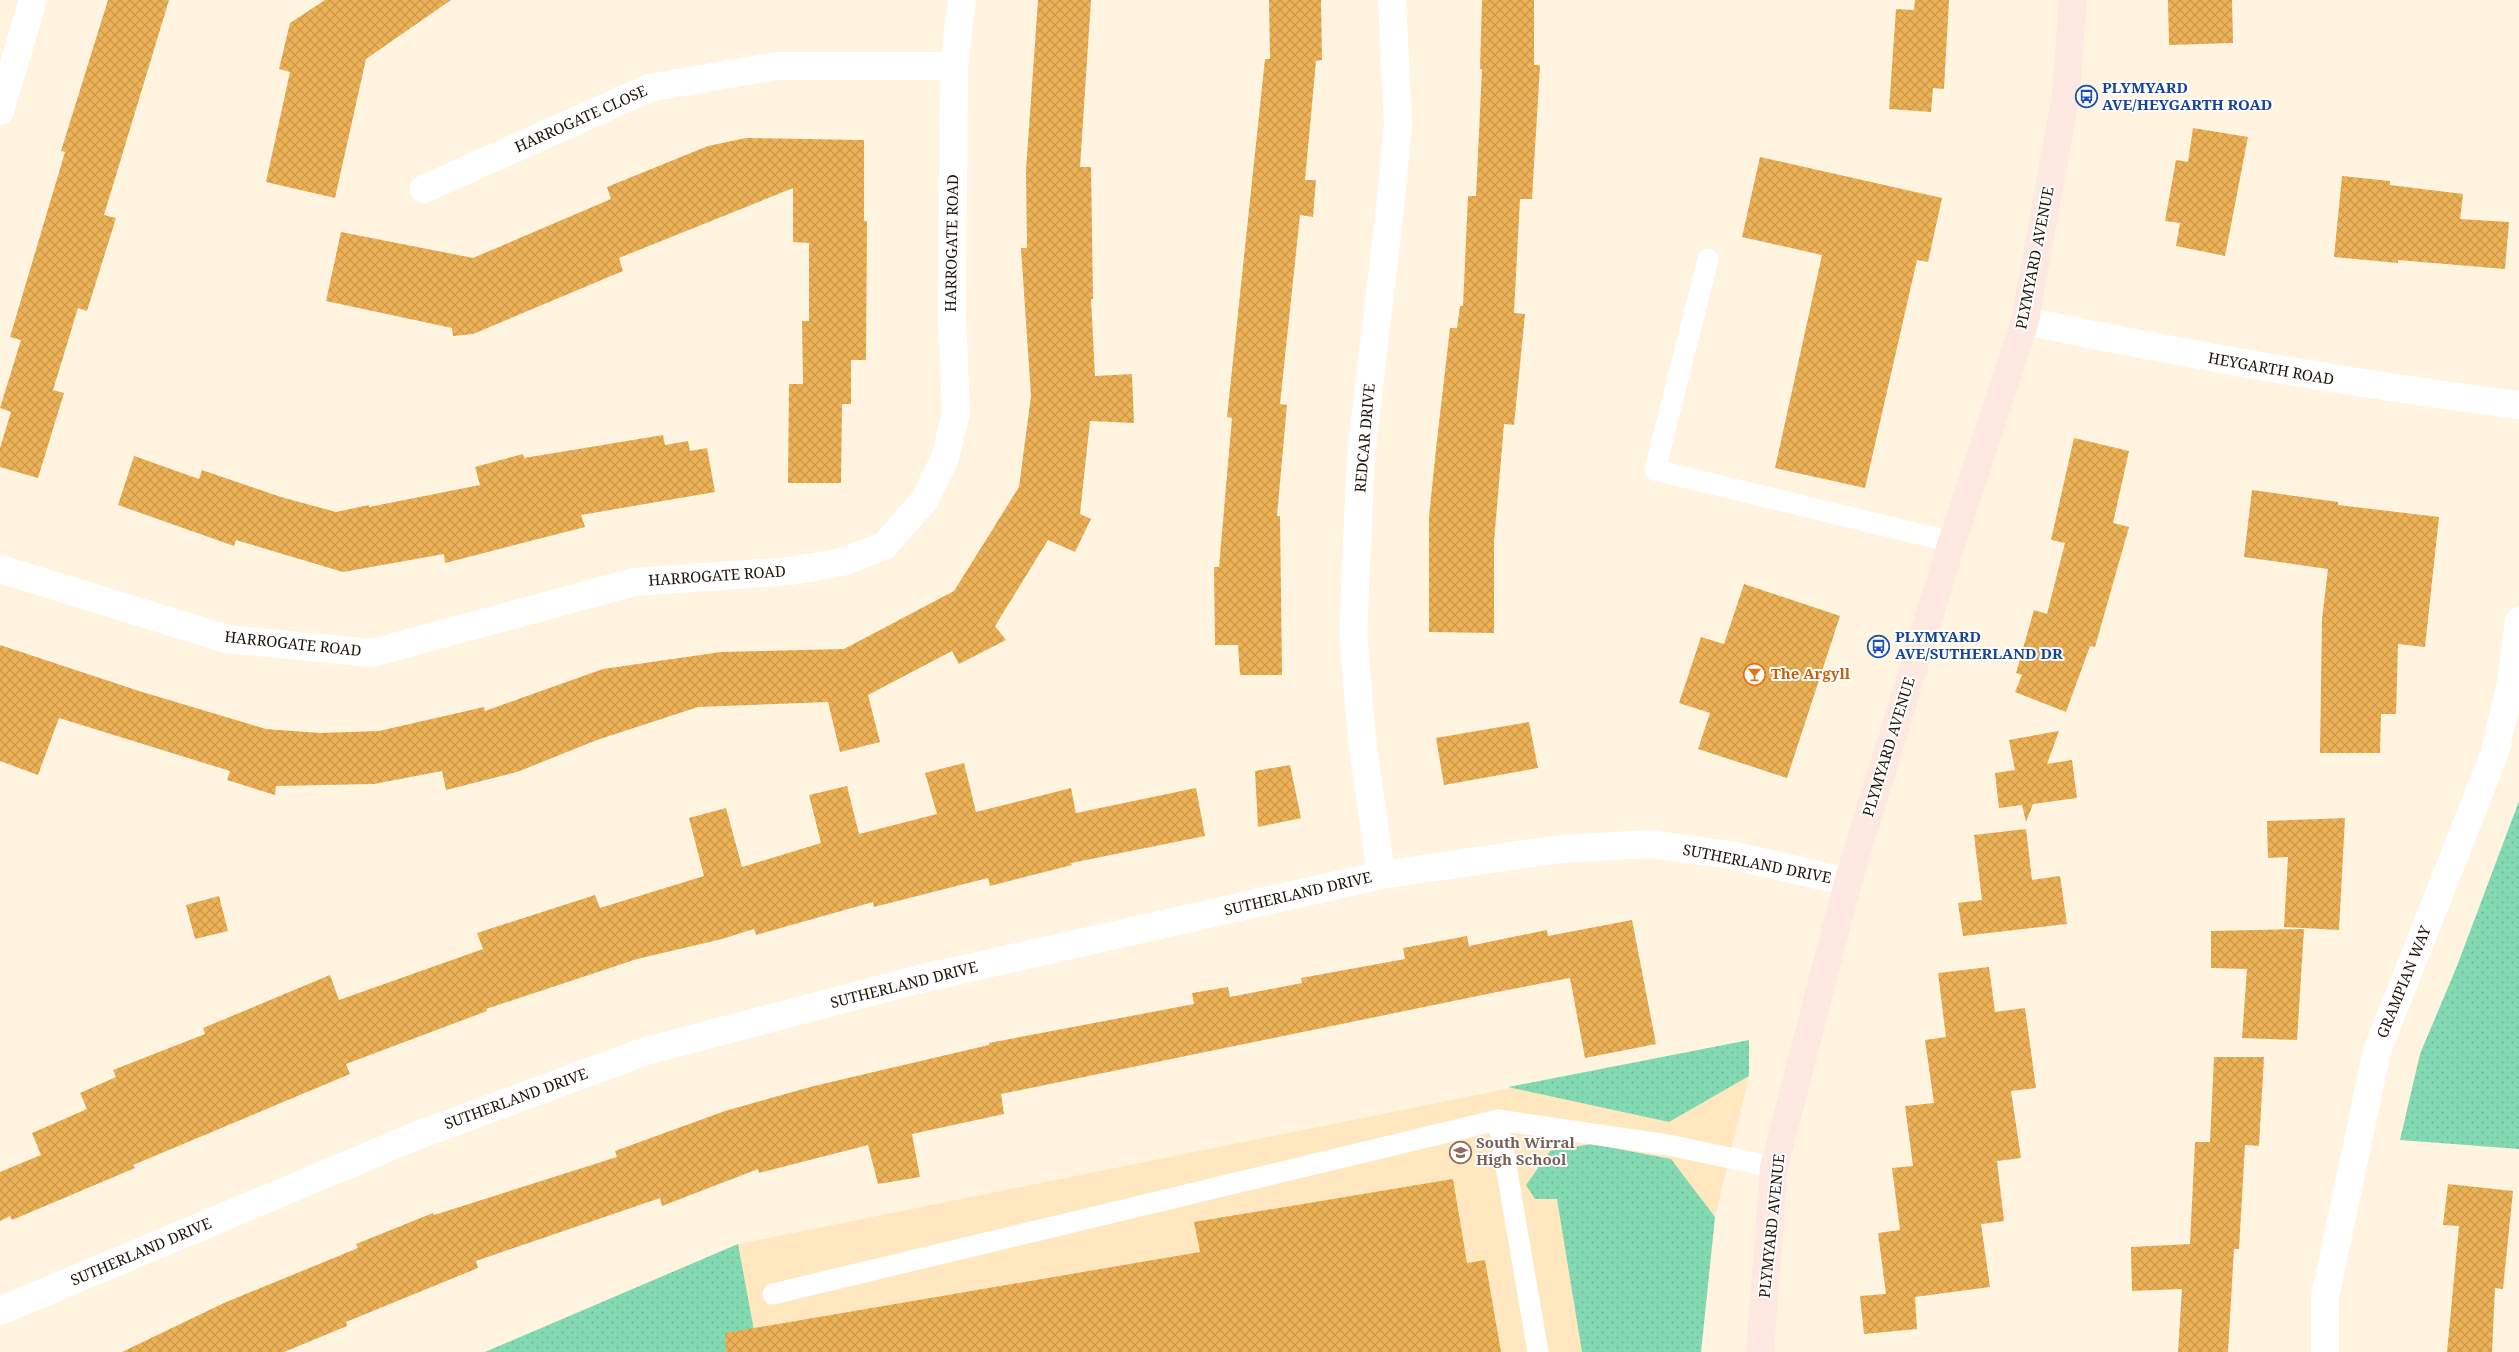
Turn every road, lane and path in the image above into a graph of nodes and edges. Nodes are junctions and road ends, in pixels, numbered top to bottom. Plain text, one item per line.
1 (33, 0) edge
2 (962, 0) edge
3 (1392, 0) edge
4 (2073, 0) edge
5 (954, 66) junction
6 (0, 111) edge
7 (424, 189) dead end
8 (1708, 259) dead end
9 (2026, 321) junction
10 (2519, 405) edge
11 (1952, 542) junction
12 (0, 569) edge
13 (2519, 620) edge
14 (1381, 875) junction
15 (1848, 882) junction
16 (1498, 1120) junction
17 (1774, 1167) junction
18 (773, 1294) dead end
19 (0, 1311) edge
20 (1538, 1352) edge
21 (1760, 1352) edge
22 (2325, 1352) edge

1 - 6 street
2 - 5 street, HARROGATE ROAD
3 - 14 street, REDCAR DRIVE
4 - 9 street, PLYMYARD AVENUE
5 - 7 street, HARROGATE CLOSE
5 - 12 street, HARROGATE ROAD
8 - 11 lane
9 - 10 street, HEYGARTH ROAD
9 - 11 street, PLYMYARD AVENUE
11 - 15 street, PLYMYARD AVENUE
13 - 22 street, GRAMPIAN WAY
14 - 15 street, SUTHERLAND DRIVE
14 - 19 street, SUTHERLAND DRIVE
15 - 17 street, PLYMYARD AVENUE
16 - 17 lane
16 - 18 lane
16 - 20 lane
17 - 21 street, PLYMYARD AVENUE

